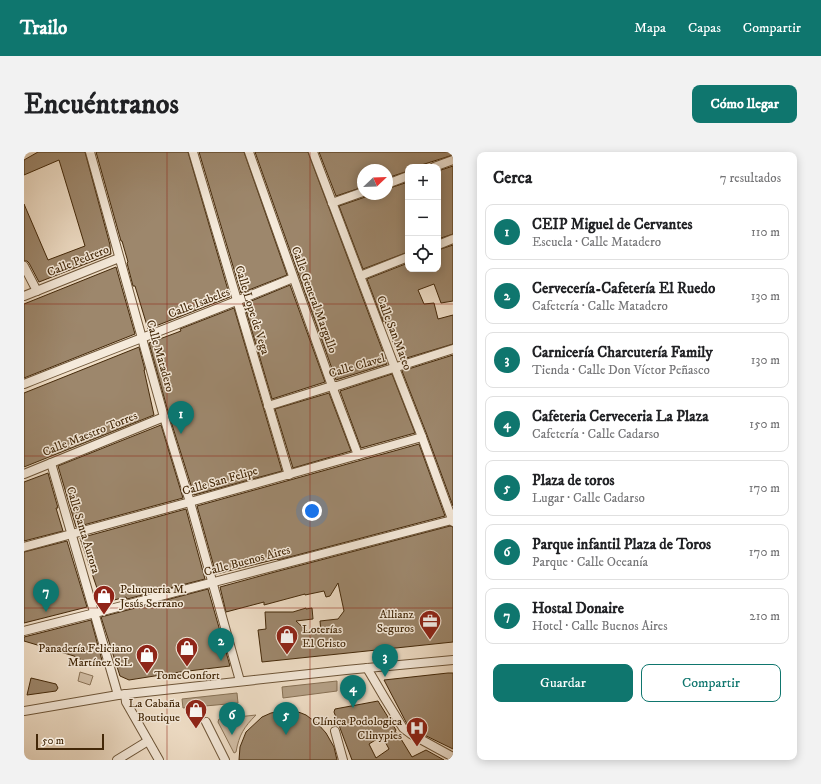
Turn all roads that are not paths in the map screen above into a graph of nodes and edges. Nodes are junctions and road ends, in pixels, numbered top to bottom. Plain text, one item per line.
1 (90, 152) edge
2 (193, 152) edge
3 (249, 152) edge
4 (313, 152) edge
5 (453, 160) edge
6 (441, 164) edge
7 (405, 177) edge
8 (393, 182) edge
9 (357, 194) edge
10 (332, 203) junction
11 (453, 239) edge
12 (441, 244) edge
13 (119, 258) junction
14 (405, 258) edge
15 (24, 266) edge
16 (360, 276) junction
17 (294, 278) junction
18 (37, 291) junction
19 (24, 296) edge
20 (236, 302) junction
21 (142, 337) junction
22 (453, 350) edge
23 (394, 368) junction
24 (24, 384) edge
25 (332, 386) junction
26 (268, 406) junction
27 (164, 417) junction
28 (422, 437) junction
29 (358, 455) junction
30 (50, 463) junction
31 (24, 474) edge
32 (288, 475) junction
33 (190, 502) junction
34 (453, 521) edge
35 (72, 534) junction
36 (24, 547) edge
37 (212, 582) junction
38 (95, 613) junction
39 (24, 631) edge
40 (453, 660) edge
41 (367, 668) junction
42 (240, 681) junction
43 (121, 694) junction
44 (24, 711) edge
45 (206, 722) dead end
46 (335, 731) dead end
47 (148, 741) junction
48 (453, 757) edge
49 (117, 760) edge
50 (159, 760) edge
51 (225, 760) edge
52 (343, 760) edge

1 - 13 street, Calle Matadero
2 - 20 street, Calle Lope de Vega
3 - 17 street, Calle General Margallo
4 - 10 street, Calle San Mateo
5 - 6 street
7 - 8 street
9 - 10 street
10 - 16 street, Calle San Mateo
11 - 12 street
13 - 18 street, Calle Pedrero
13 - 21 street, Calle Matadero
14 - 16 street
15 - 18 street
16 - 23 street, Calle San Mateo
17 - 20 street, Calle Isabeles
17 - 25 street, Calle General Margallo
18 - 19 street, Calle Pedrero
20 - 21 street, Calle Isabeles
20 - 26 street, Calle Lope de Vega
21 - 24 street, Calle Isabeles
21 - 27 street, Calle Matadero
22 - 23 street, Calle Clavel
23 - 25 street, Calle Clavel
23 - 28 street, Calle San Mateo
25 - 26 street, Calle Clavel
25 - 29 street, Calle General Margallo
26 - 32 street, Calle Lope de Vega
27 - 30 street, Calle Maestro Torres
27 - 33 street, Calle Matadero
28 - 29 street, Calle San Felipe
28 - 34 street, Calle San Mateo
29 - 32 street, Calle San Felipe
30 - 31 street, Calle Maestro Torres
30 - 35 street, Calle Santa Aurora
32 - 33 street, Calle San Felipe
33 - 35 street, Calle San Felipe
33 - 37 street, Calle Matadero
34 - 37 street, Calle Buenos Aires
35 - 36 street, Calle San Felipe
35 - 38 street, Calle Santa Aurora
37 - 38 street, Calle Buenos Aires
37 - 42 street, Calle Matadero
38 - 39 street, Calle Buenos Aires
38 - 43 street, Calle Santa Aurora
40 - 41 street
41 - 42 street
41 - 48 street
42 - 43 street
43 - 44 street
43 - 47 street, Calle Santa Aurora
45 - 51 street
46 - 52 street
47 - 49 street
47 - 50 street, Calle Santa Aurora

